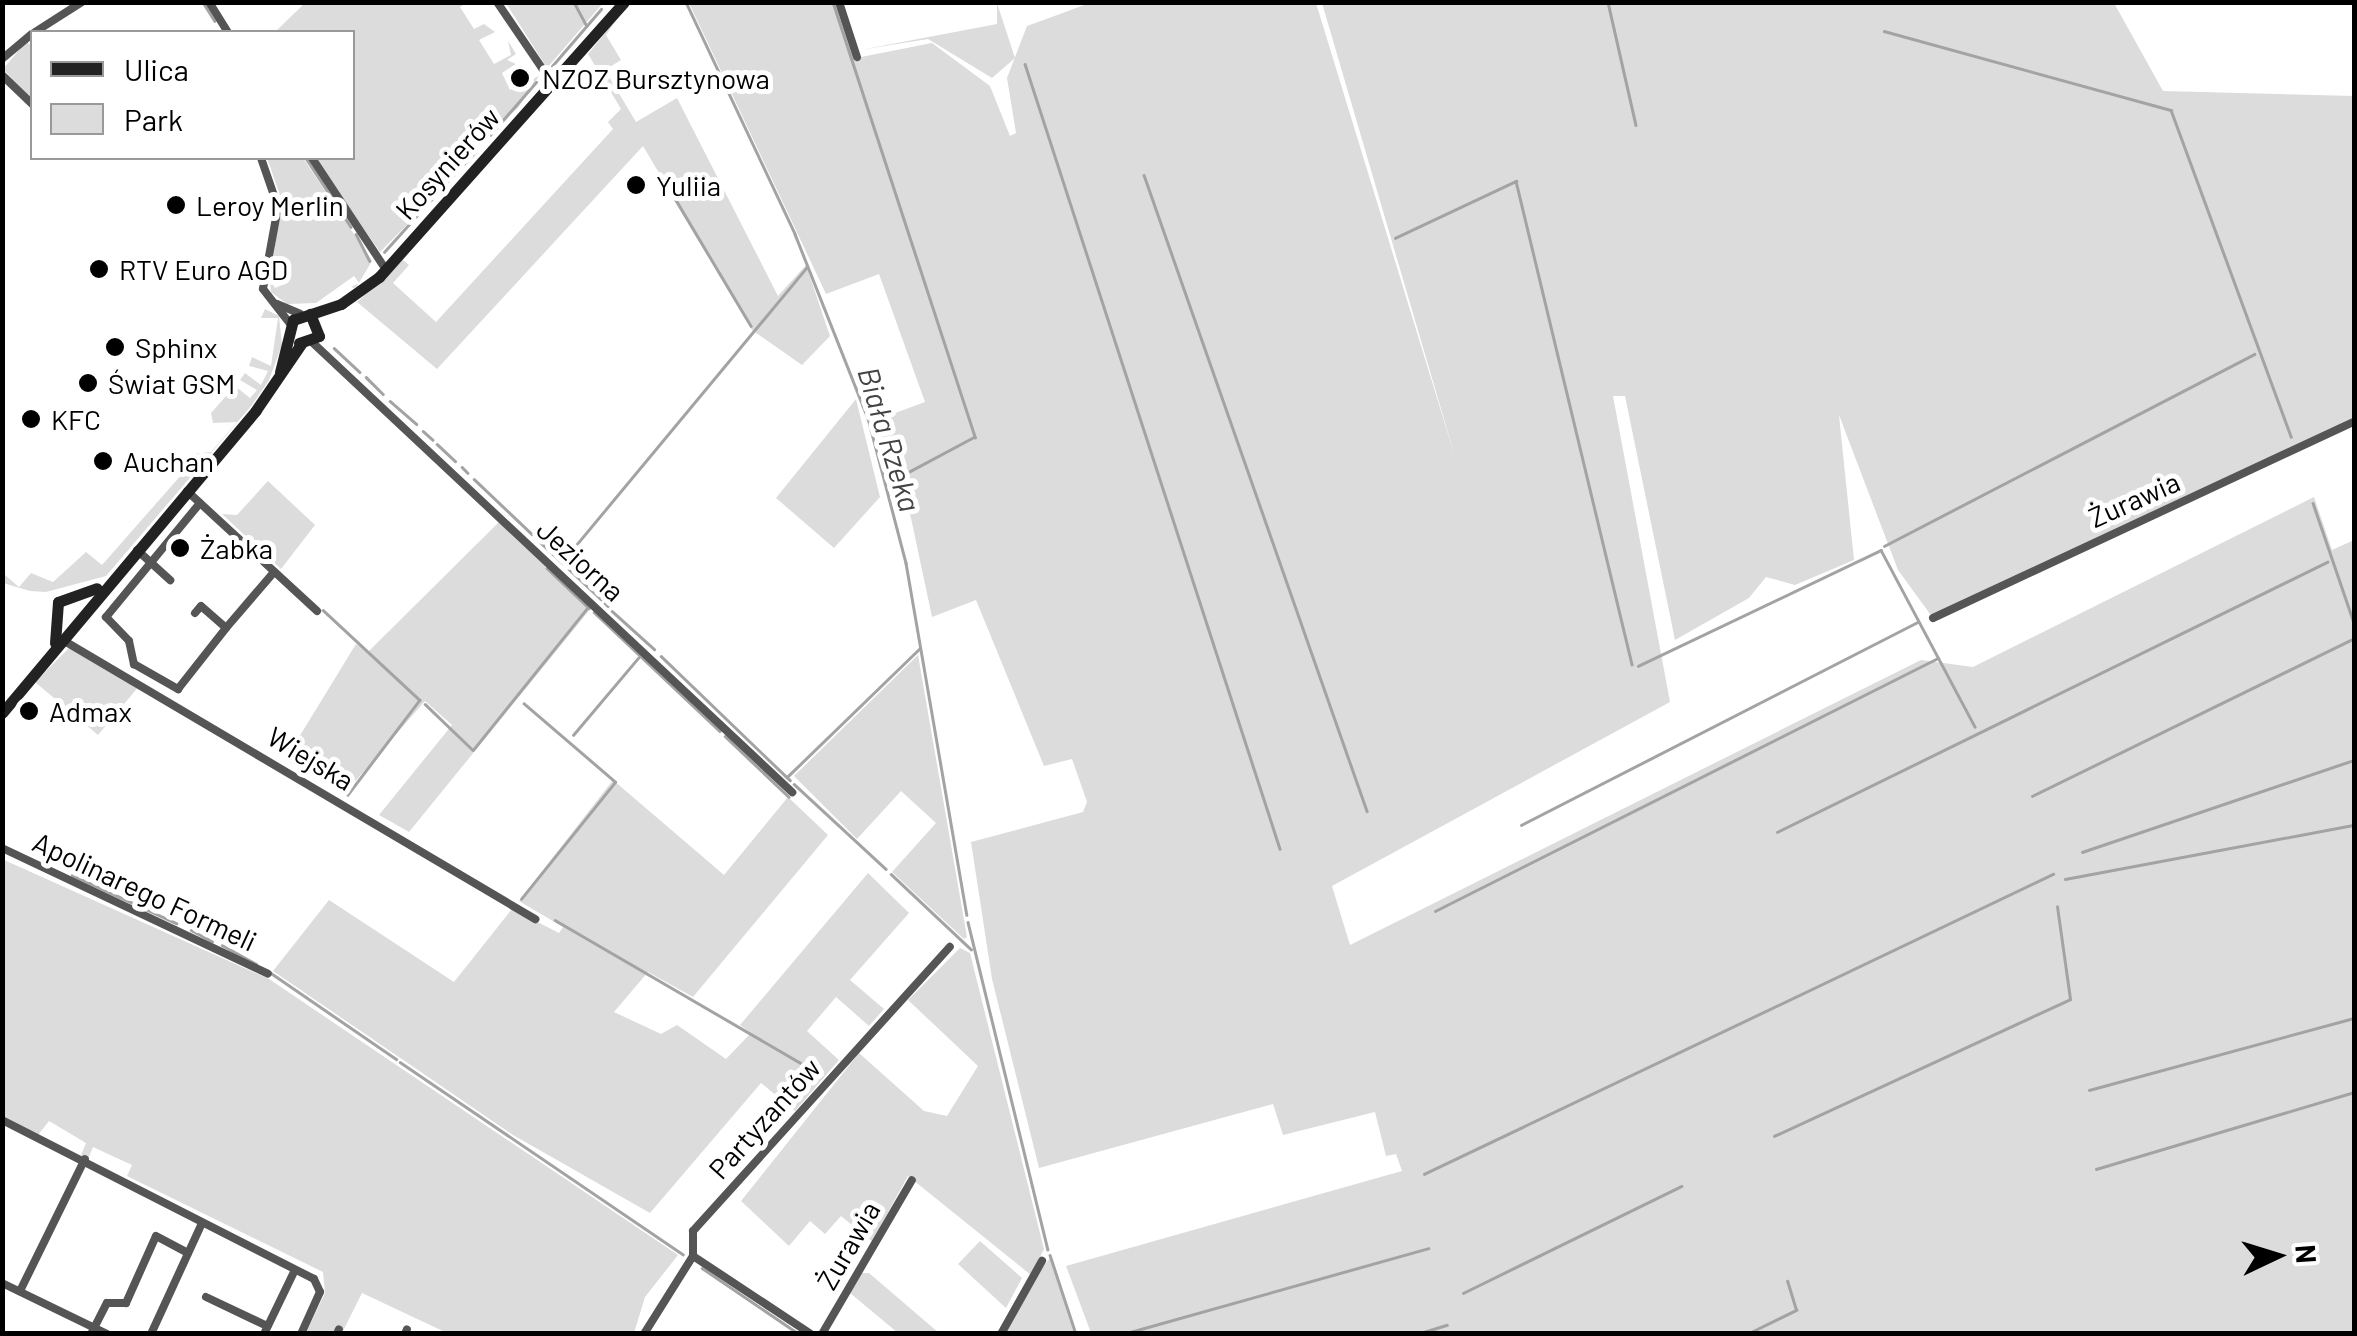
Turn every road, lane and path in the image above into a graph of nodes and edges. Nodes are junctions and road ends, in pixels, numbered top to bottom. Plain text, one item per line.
1 (82, 2) edge
2 (209, 2) edge
3 (497, 2) edge
4 (839, 2) edge
5 (616, 5) edge
6 (39, 30) edge
7 (227, 30) edge
8 (30, 36) edge
9 (857, 57) dead end
10 (2, 59) edge
11 (2, 75) edge
12 (552, 82) junction
13 (30, 102) edge
14 (263, 160) edge
15 (313, 160) edge
16 (386, 270) junction
17 (306, 329) junction
18 (2354, 422) edge
19 (187, 491) junction
20 (200, 503) junction
21 (136, 550) junction
22 (150, 562) junction
23 (274, 572) junction
24 (170, 580) dead end
25 (80, 604) junction
26 (316, 612) dead end
27 (195, 614) dead end
28 (1932, 618) dead end
29 (66, 620) junction
30 (226, 628) junction
31 (61, 640) junction
32 (50, 656) junction
33 (2, 713) edge
34 (792, 792) dead end
35 (2, 848) edge
36 (535, 920) dead end
37 (950, 947) dead end
38 (268, 974) dead end
39 (2, 1120) edge
40 (85, 1159) junction
41 (912, 1180) dead end
42 (202, 1223) junction
43 (188, 1253) junction
44 (693, 1256) junction
45 (1042, 1261) dead end
46 (295, 1270) junction
47 (2, 1283) edge
48 (20, 1291) junction
49 (206, 1297) dead end
50 (93, 1330) edge
51 (265, 1330) edge
52 (107, 1334) edge
53 (151, 1334) edge
54 (300, 1334) edge
55 (644, 1334) edge
56 (812, 1334) edge
57 (822, 1334) edge
58 (1000, 1334) edge

1 - 6 street
2 - 7 street
3 - 12 street
4 - 9 street
5 - 12 main road, Kosynierów
8 - 10 street
11 - 13 street
12 - 16 main road, Kosynierów
14 - 17 street
15 - 16 street
16 - 17 main road, Kosynierów
17 - 19 main road
17 - 34 street, Jeziorna
18 - 28 street, Żurawia
19 - 20 street
19 - 21 main road
20 - 22 street
20 - 23 street
21 - 22 street
21 - 25 main road
22 - 24 street
22 - 30 street
23 - 26 street
23 - 30 street
25 - 29 main road
25 - 29 main road
27 - 30 street
29 - 31 main road
29 - 32 main road
31 - 32 main road
31 - 36 street, Wiejska
32 - 33 main road
35 - 38 street, Apolinarego Formeli
37 - 44 street, Partyzantów
39 - 40 street
40 - 42 street
40 - 48 street
41 - 57 street, Żurawia
42 - 43 street
42 - 46 street
43 - 50 street
43 - 53 street
44 - 55 street, Partyzantów
44 - 56 street
45 - 58 street
46 - 51 street
46 - 54 street
47 - 48 street
48 - 50 street
49 - 51 street
50 - 52 street

